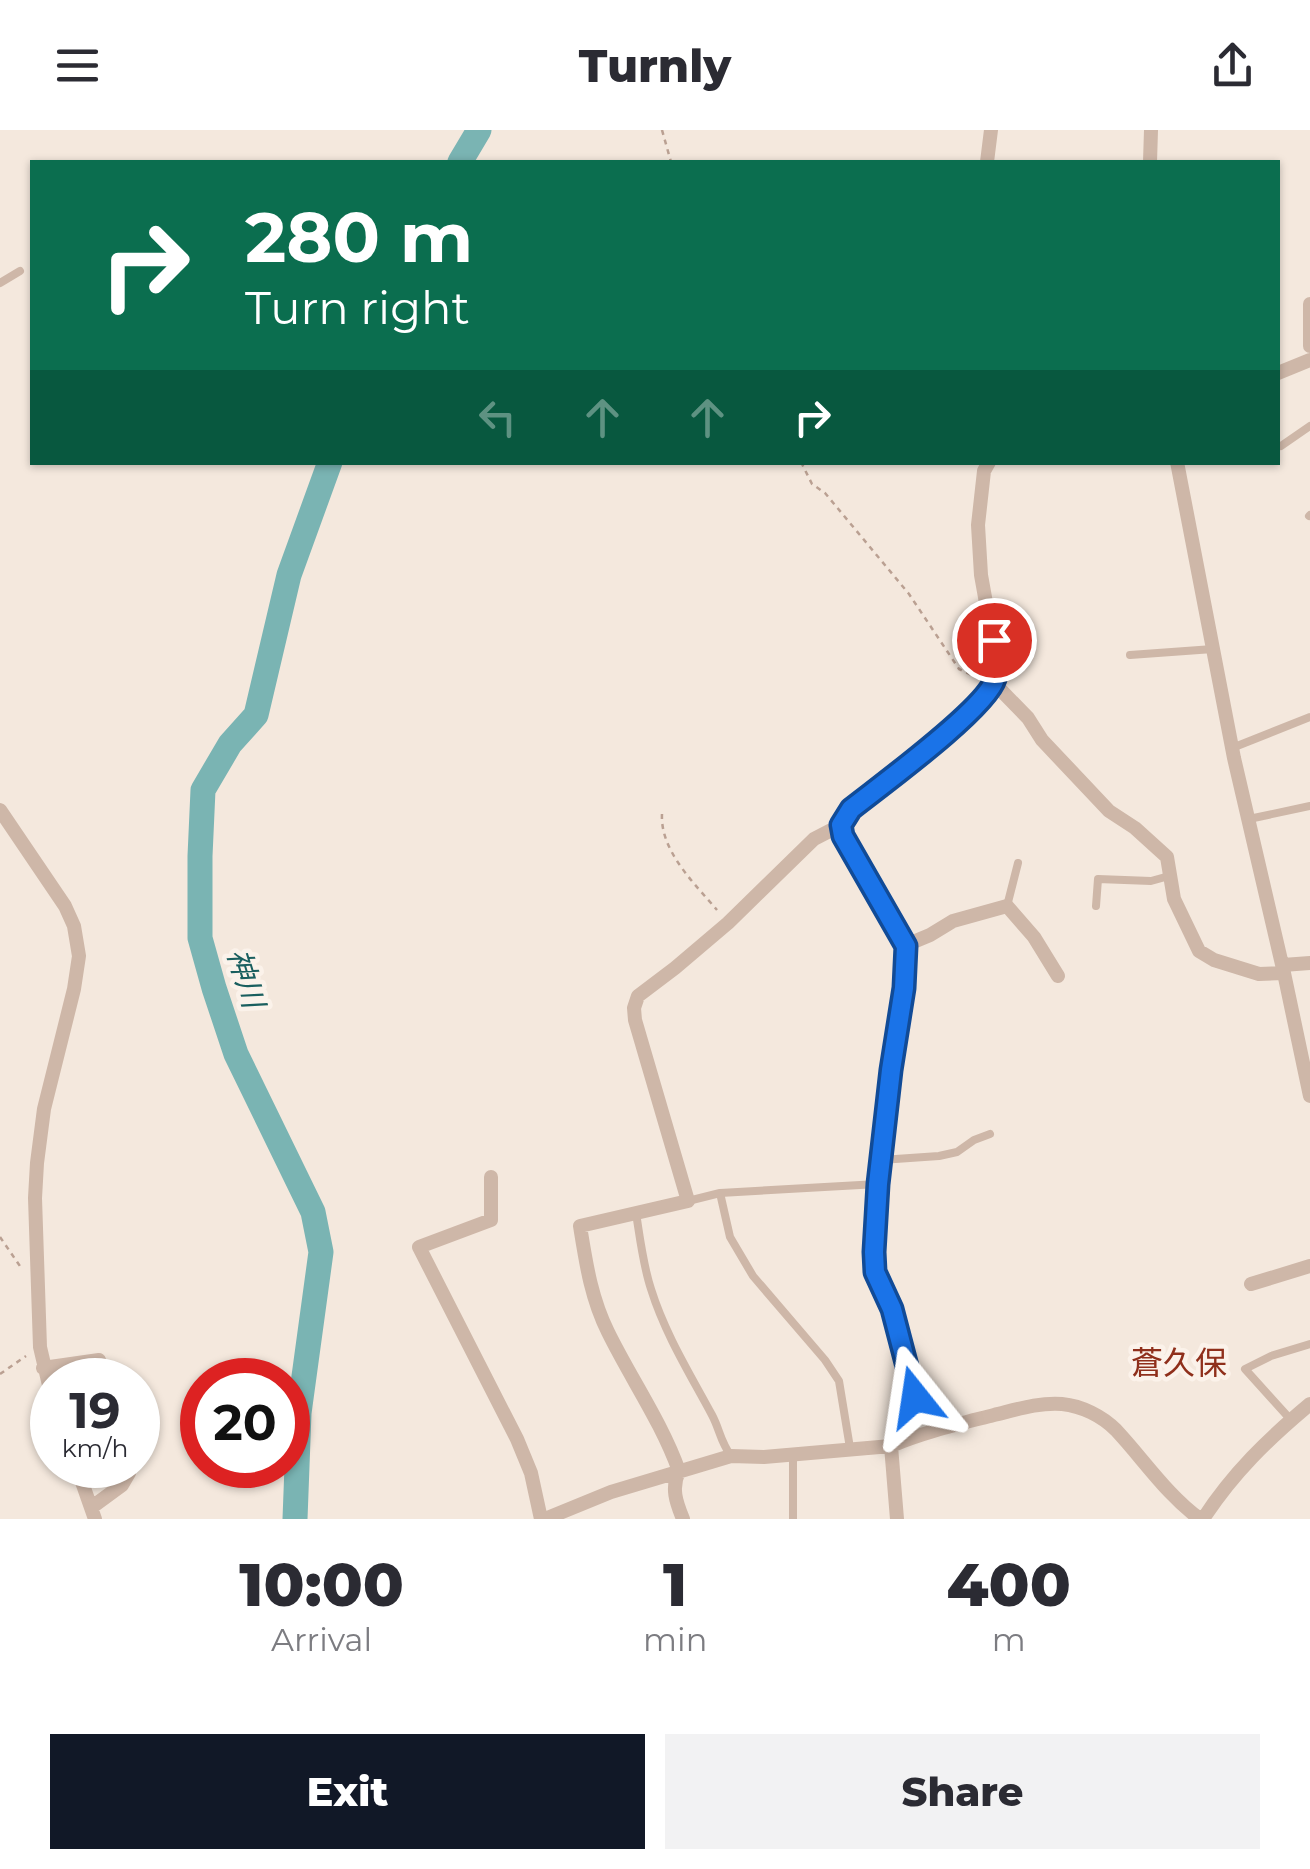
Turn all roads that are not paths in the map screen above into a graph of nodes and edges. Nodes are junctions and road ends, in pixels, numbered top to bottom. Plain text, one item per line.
1 (991, 130) edge
2 (1151, 130) edge
3 (987, 160) edge
4 (1150, 160) edge
5 (20, 271) dead end
6 (0, 283) edge
7 (1310, 304) edge
8 (1310, 346) edge
9 (1310, 360) edge
10 (1280, 372) edge
11 (1310, 426) edge
12 (1281, 446) dead end
13 (987, 465) edge
14 (1178, 465) edge
15 (1213, 649) junction
16 (1130, 655) dead end
17 (994, 683) junction
18 (1310, 717) edge
19 (1232, 748) junction
20 (1310, 806) edge
21 (0, 810) edge
22 (1248, 819) junction
23 (841, 825) junction
24 (5, 830) edge
25 (1018, 863) dead end
26 (1168, 876) junction
27 (1007, 906) junction
28 (1096, 906) dead end
29 (906, 946) junction
30 (1310, 962) edge
31 (1284, 969) junction
32 (1058, 976) dead end
33 (1310, 1096) edge
34 (990, 1134) dead end
35 (881, 1160) junction
36 (491, 1177) dead end
37 (878, 1184) junction
38 (720, 1193) junction
39 (688, 1200) junction
40 (636, 1213) junction
41 (1310, 1266) edge
42 (1251, 1284) dead end
43 (1310, 1344) edge
44 (42, 1358) edge
45 (1310, 1404) edge
46 (1291, 1420) junction
47 (910, 1438) junction
48 (891, 1446) junction
49 (850, 1448) junction
50 (793, 1453) junction
51 (732, 1456) junction
52 (679, 1471) junction
53 (85, 1488) edge
54 (119, 1488) edge
55 (94, 1513) edge
56 (543, 1519) edge
57 (683, 1519) edge
58 (793, 1519) edge
59 (897, 1519) edge
60 (1202, 1519) edge

1 - 3 street
2 - 4 street
5 - 6 lane
7 - 8 street
9 - 10 street
11 - 12 lane
13 - 17 street
14 - 15 street
15 - 16 lane
15 - 19 street
17 - 23 street
17 - 26 street
18 - 19 lane
19 - 22 street
20 - 22 lane
21 - 24 street
22 - 31 street
23 - 29 street
23 - 39 street
24 - 44 street
25 - 27 lane
26 - 28 lane
26 - 31 street
27 - 29 street
27 - 32 street
29 - 35 street
30 - 31 street
31 - 33 street
34 - 35 lane
35 - 37 street
36 - 56 street
37 - 38 lane
37 - 47 lane
38 - 39 lane
38 - 49 lane
39 - 40 street
40 - 51 lane
40 - 52 street
41 - 42 street
43 - 46 lane
45 - 46 street
46 - 60 street
47 - 48 street
47 - 60 street
48 - 49 street
48 - 59 street
49 - 50 street
50 - 51 street
50 - 58 lane
51 - 52 street
52 - 56 street
52 - 57 street
53 - 55 street
54 - 55 street

